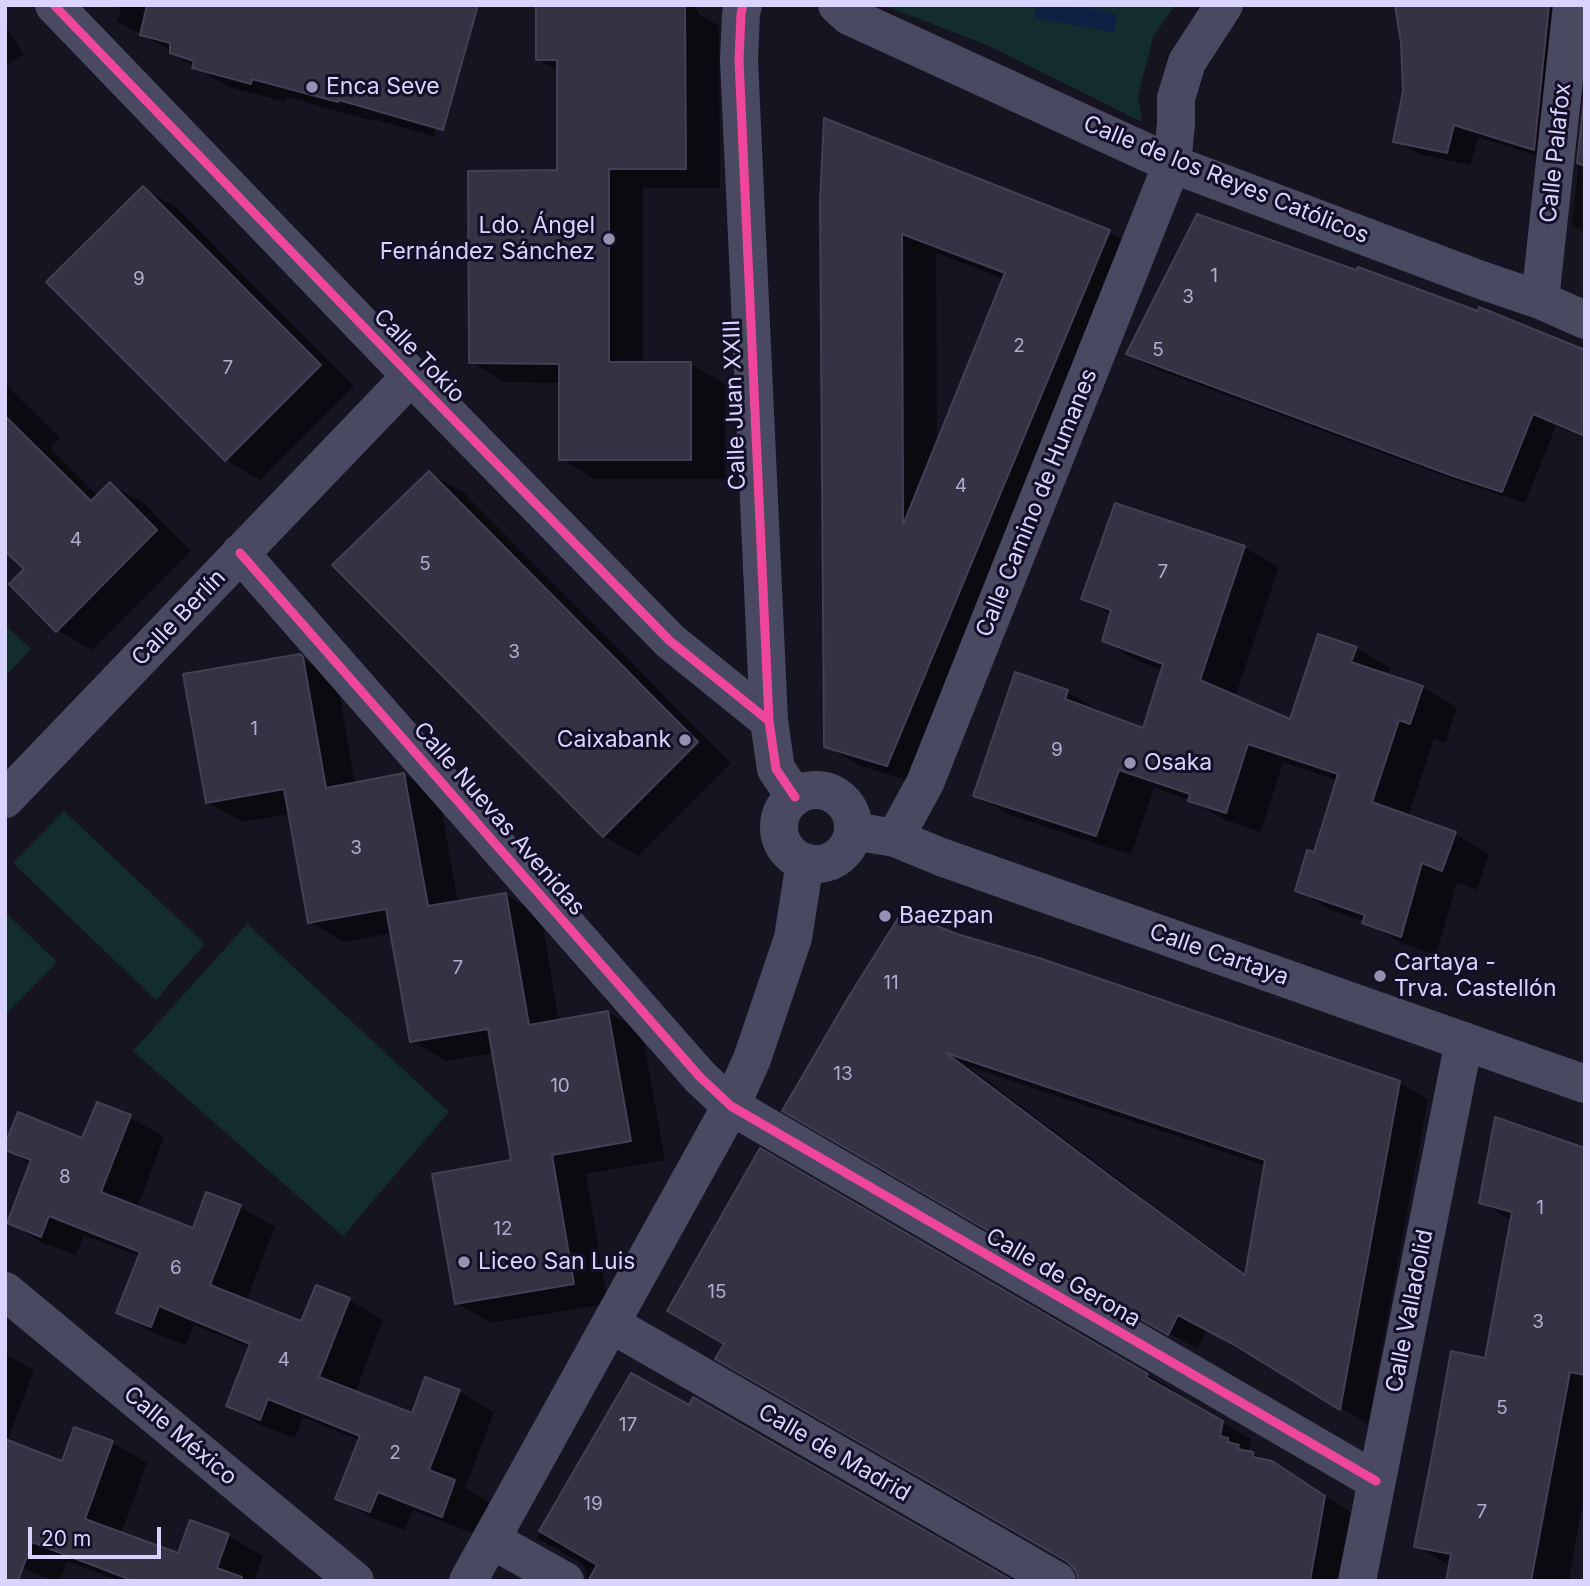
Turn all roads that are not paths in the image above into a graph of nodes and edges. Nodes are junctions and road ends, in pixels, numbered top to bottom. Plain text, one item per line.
1 (54, 5) edge
2 (743, 5) edge
3 (837, 5) edge
4 (1224, 5) edge
5 (1572, 5) edge
6 (1172, 164) junction
7 (1540, 300) junction
8 (1585, 320) edge
9 (411, 376) junction
10 (240, 553) junction
11 (769, 721) junction
12 (794, 797) junction
13 (5, 799) edge
14 (853, 831) junction
15 (895, 838) junction
16 (805, 862) junction
17 (1464, 1041) junction
18 (1585, 1084) edge
19 (731, 1106) junction
20 (5, 1291) edge
21 (611, 1324) junction
22 (1376, 1481) junction
23 (492, 1540) junction
24 (355, 1581) edge
25 (468, 1581) edge
26 (565, 1581) edge
27 (1057, 1581) edge
28 (1357, 1581) edge

1 - 9 street, Calle Tokio
2 - 11 street, Calle Juan XXIII
3 - 6 street, Calle de los Reyes Católicos
4 - 6 street, Calle Camino de Humanes
5 - 7 street, Calle Palafox
6 - 7 street, Calle de los Reyes Católicos
6 - 15 street, Calle Camino de Humanes
7 - 8 street, Calle de los Reyes Católicos
9 - 10 street, Calle Berlín
9 - 11 street, Calle Tokio
10 - 13 street, Calle Berlín
10 - 19 street, Calle Nuevas Avenidas
11 - 12 street, Calle Juan XXIII
12 - 14 street
12 - 16 street
14 - 15 street, Calle Cartaya
14 - 16 street
15 - 17 street, Calle Cartaya
16 - 19 street
17 - 18 street, Calle Cartaya
17 - 22 street, Calle Valladolid
19 - 21 street
19 - 22 street, Calle de Gerona
20 - 24 street, Calle México
21 - 23 street
21 - 27 street, Calle de Madrid
22 - 28 street, Calle Valladolid
23 - 25 street
23 - 26 street

